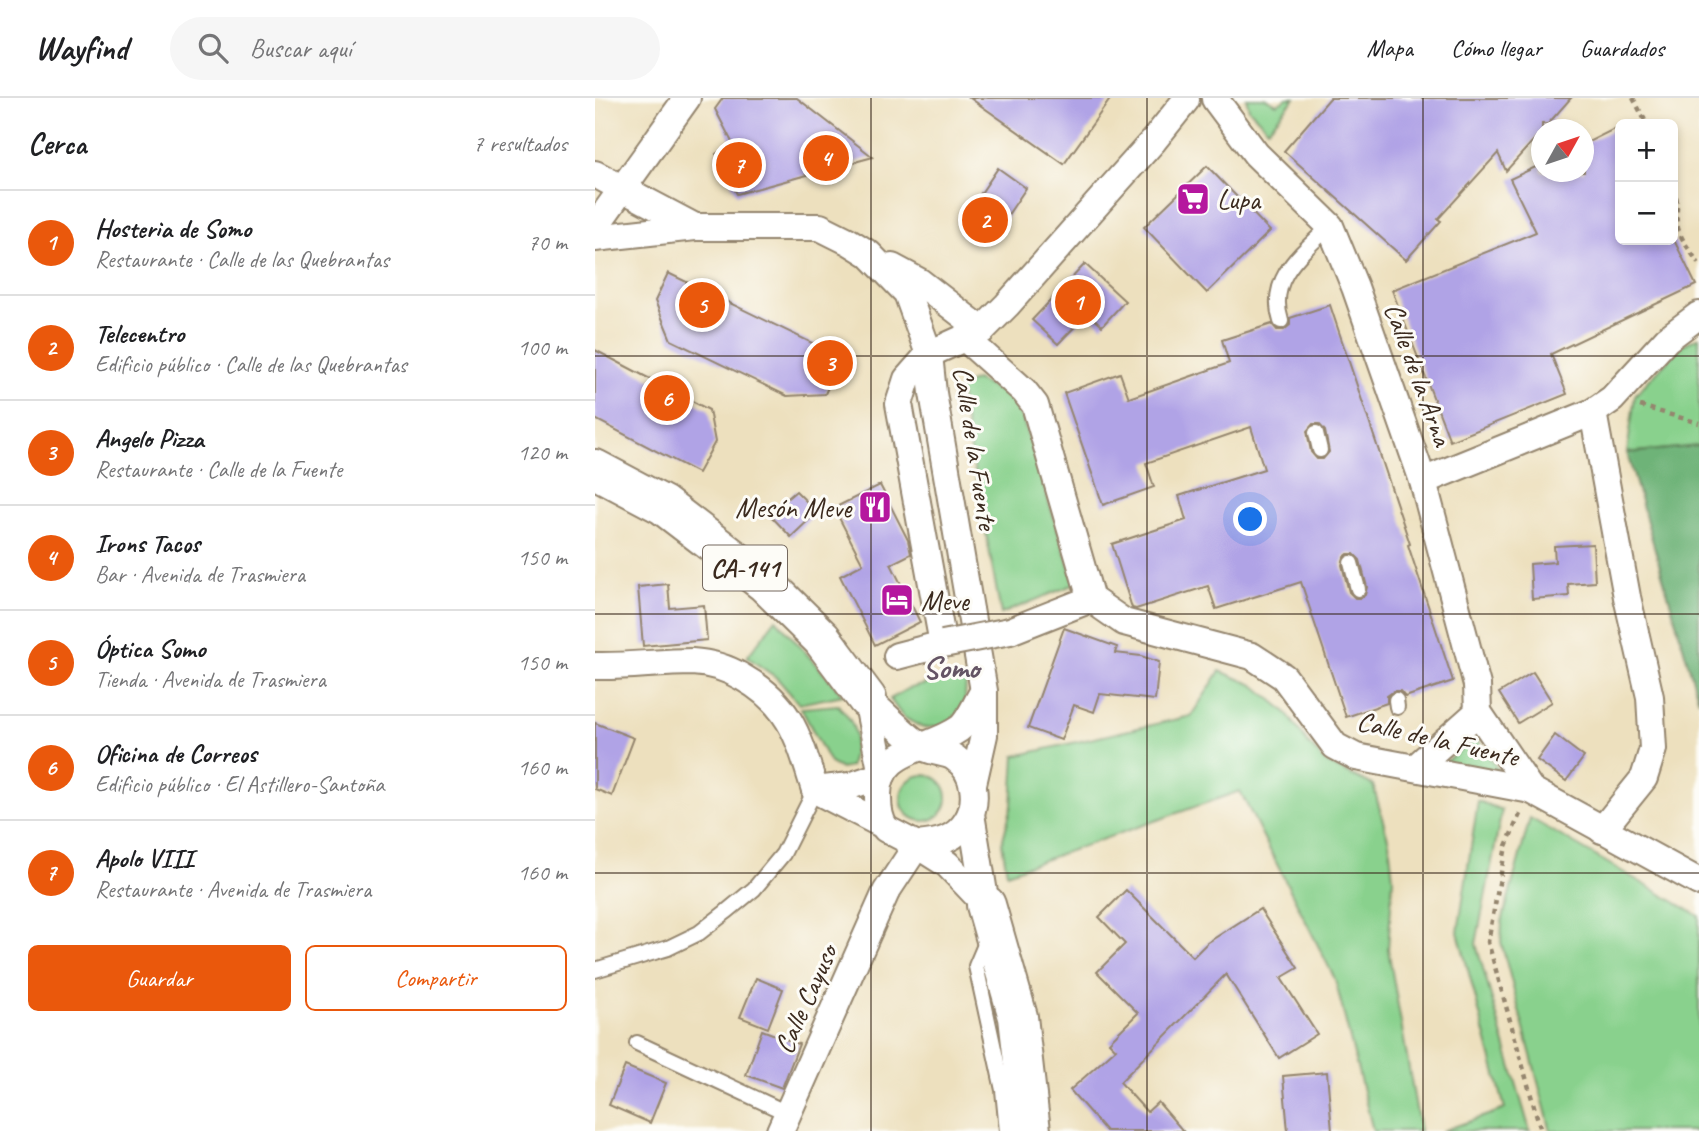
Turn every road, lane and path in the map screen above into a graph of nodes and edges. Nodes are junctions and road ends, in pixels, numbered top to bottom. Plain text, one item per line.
1 (687, 98) edge
2 (1633, 98) edge
3 (1185, 99) edge
4 (1216, 99) edge
5 (1644, 119) edge
6 (645, 157) junction
7 (595, 174) edge
8 (622, 188) junction
9 (659, 208) junction
10 (1329, 226) junction
11 (595, 227) edge
12 (695, 228) junction
13 (1678, 231) edge
14 (595, 237) edge
15 (869, 254) junction
16 (1699, 264) edge
17 (1699, 314) edge
18 (1281, 321) dead end
19 (974, 335) junction
20 (929, 354) junction
21 (1602, 405) junction
22 (1699, 423) edge
23 (1316, 433) dead end
24 (1320, 450) dead end
25 (595, 469) edge
26 (1423, 481) junction
27 (1351, 564) dead end
28 (1358, 589) dead end
29 (1091, 599) junction
30 (943, 644) junction
31 (897, 656) dead end
32 (595, 666) edge
33 (984, 691) junction
34 (867, 699) junction
35 (1478, 712) junction
36 (924, 748) junction
37 (1416, 767) junction
38 (882, 775) junction
39 (973, 784) junction
40 (815, 790) junction
41 (1531, 790) junction
42 (971, 814) junction
43 (885, 827) junction
44 (1602, 830) junction
45 (917, 845) junction
46 (1699, 882) edge
47 (886, 892) junction
48 (990, 915) junction
49 (595, 970) edge
50 (637, 1043) dead end
51 (785, 1122) edge
52 (1007, 1131) edge
53 (1031, 1131) edge
54 (1541, 1131) edge

1 - 6 street
2 - 5 path
3 - 4 street
3 - 19 street
4 - 10 street, Calle de la Arna
6 - 8 street
6 - 9 street
7 - 8 street
8 - 9 street
8 - 11 street
9 - 12 street
10 - 18 lane
10 - 26 street, Calle de la Arna
12 - 14 street, Calle de la Fuente
12 - 15 street, Calle de la Fuente
13 - 16 path
15 - 19 street, Calle de la Fuente
15 - 20 street
17 - 21 street
19 - 20 street
19 - 29 street, Calle de la Fuente
20 - 30 street, Calle de la Fuente
20 - 33 street, Calle de la Fuente
21 - 22 path
21 - 26 street
21 - 44 street
23 - 24 lane
25 - 34 main road, CA-141
26 - 35 street, Calle de la Arna
27 - 28 lane
29 - 30 street, bridge
29 - 37 street, Calle de la Fuente
30 - 31 street
32 - 40 street
33 - 36 street
33 - 39 street, Calle de la Fuente
34 - 36 street
34 - 38 street
35 - 37 street
35 - 41 street, Calle de la Arna
36 - 38 street
36 - 39 street
37 - 41 street, Calle de la Fuente
38 - 40 street
38 - 43 street
39 - 42 street
40 - 43 street
40 - 49 lane
41 - 44 street, Calle de la Arna
41 - 54 path
42 - 45 street
42 - 48 street
43 - 45 street
43 - 47 street
44 - 46 street, Calle de la Arna
45 - 47 street
45 - 48 street
47 - 51 street, Calle Cayuso
48 - 52 lane
48 - 53 main road
50 - 51 lane

